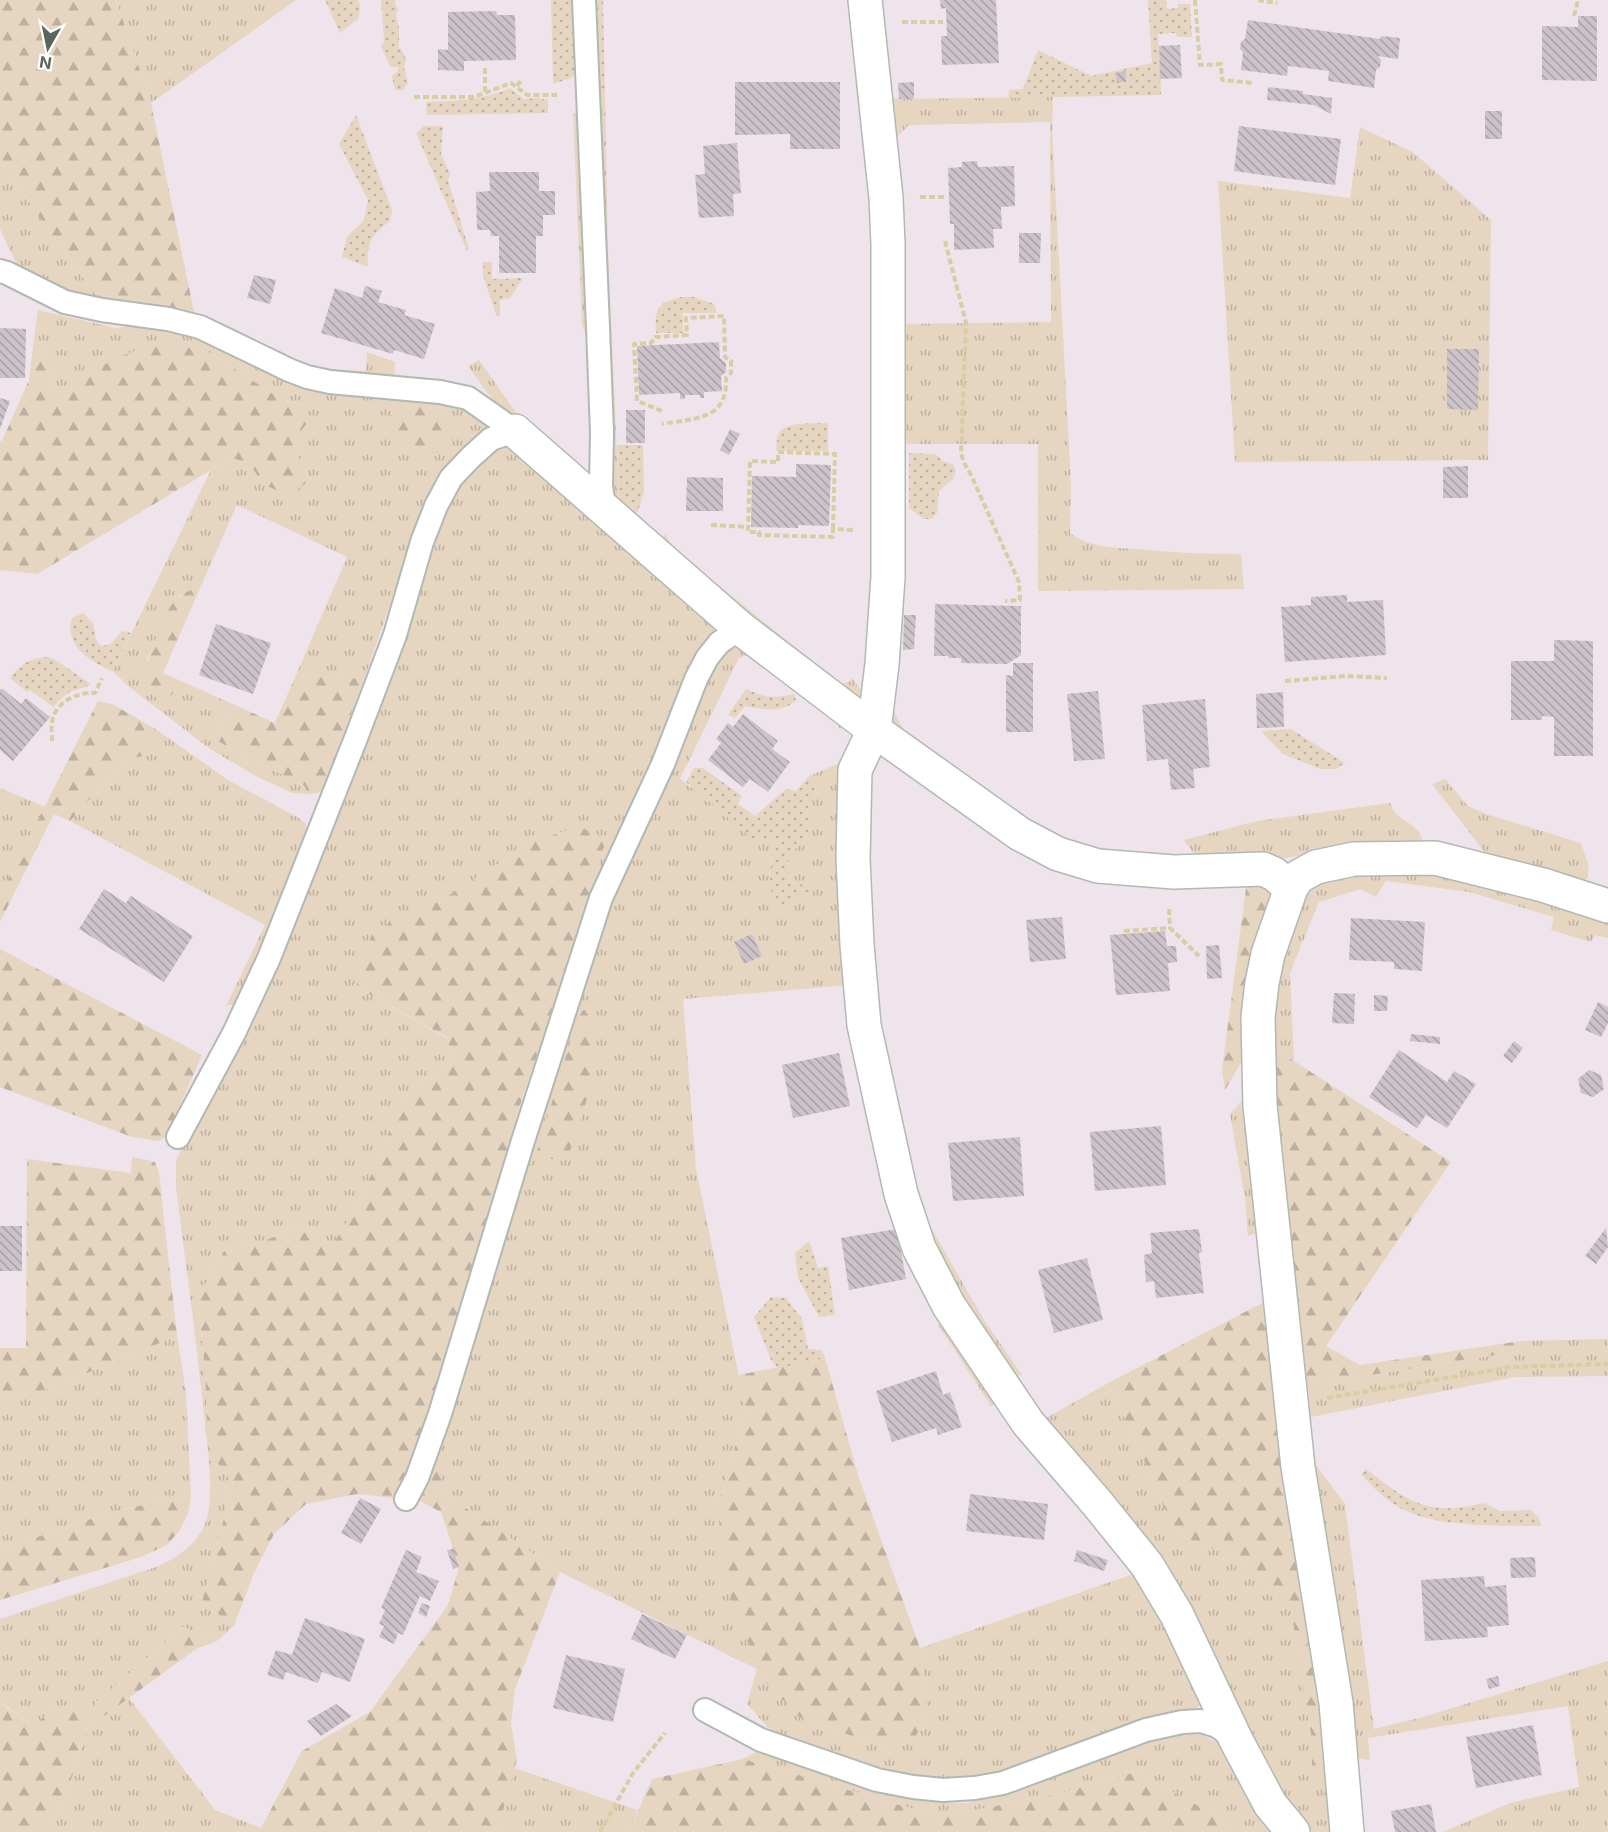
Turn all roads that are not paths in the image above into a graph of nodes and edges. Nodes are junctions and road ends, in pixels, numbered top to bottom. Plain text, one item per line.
1 (584, 0) edge
2 (865, 0) edge
3 (0, 271) edge
4 (515, 431) junction
5 (604, 507) junction
6 (740, 628) junction
7 (874, 730) junction
8 (1291, 888) junction
9 (1608, 906) edge
10 (178, 1137) dead end
11 (406, 1499) dead end
12 (705, 1710) dead end
13 (1236, 1740) junction
14 (1293, 1832) edge
15 (1347, 1832) edge

1 - 5 lane
2 - 7 street
3 - 4 lane
4 - 5 street
4 - 10 lane
5 - 6 street
6 - 7 street
6 - 11 lane
7 - 8 street
7 - 13 street
8 - 9 street
8 - 15 street
12 - 13 lane
13 - 14 street

